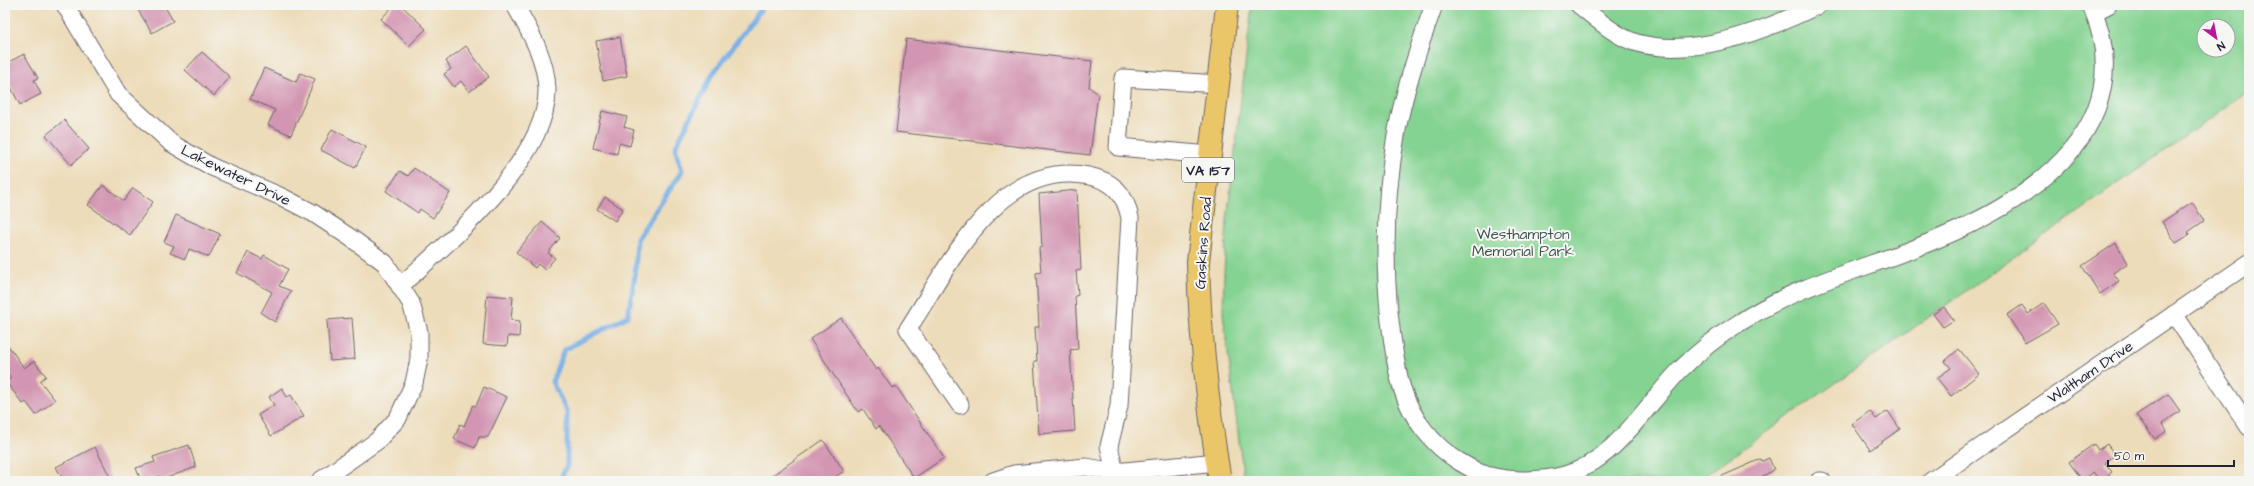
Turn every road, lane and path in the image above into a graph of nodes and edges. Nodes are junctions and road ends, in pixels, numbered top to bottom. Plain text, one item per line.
1 (65, 5) edge
2 (515, 5) edge
3 (1227, 5) edge
4 (1434, 5) edge
5 (1579, 5) edge
6 (1818, 5) edge
7 (2098, 7) edge
8 (1218, 84) junction
9 (1210, 155) junction
10 (2249, 263) edge
11 (400, 286) junction
12 (2174, 314) junction
13 (960, 406) dead end
14 (2249, 427) edge
15 (1218, 472) edge
16 (1116, 476) edge
17 (320, 481) edge
18 (993, 481) edge
19 (1931, 481) edge

1 - 11 street, Lakewater Drive
2 - 11 street
3 - 8 main road, Gaskins Road / VA 157
4 - 7 street
5 - 6 street
8 - 9 main road, Gaskins Road / VA 157
8 - 9 street
9 - 15 main road, Gaskins Road / VA 157
10 - 12 street, Waltham Drive
11 - 17 street, Lakewater Drive
12 - 14 street
12 - 19 street, Waltham Drive
13 - 16 street
15 - 16 street
16 - 18 street

